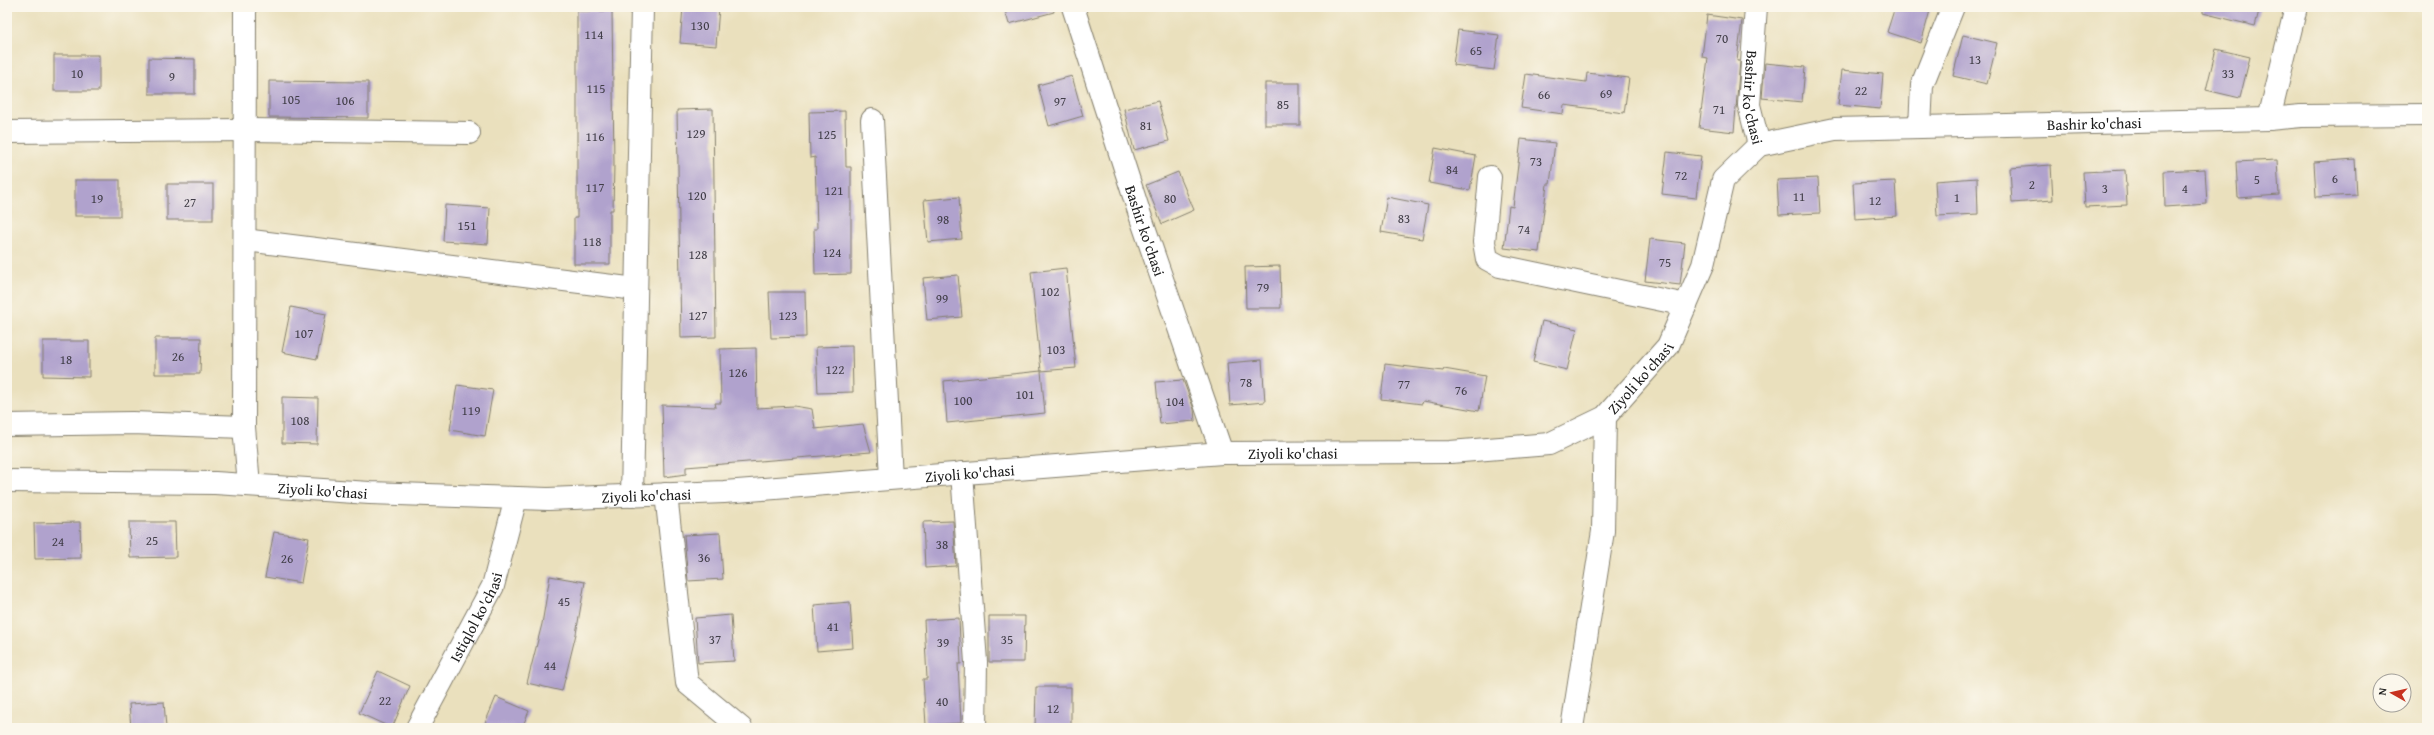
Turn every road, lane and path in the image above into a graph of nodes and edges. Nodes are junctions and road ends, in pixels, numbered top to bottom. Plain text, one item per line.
1 (245, 7) edge
2 (642, 7) edge
3 (1072, 7) edge
4 (1756, 7) edge
5 (1953, 7) edge
6 (2296, 7) edge
7 (2427, 115) edge
8 (2269, 119) junction
9 (872, 120) dead end
10 (1920, 127) junction
11 (246, 130) junction
12 (7, 132) edge
13 (469, 133) dead end
14 (1759, 145) junction
15 (1490, 177) dead end
16 (245, 240) junction
17 (636, 289) junction
18 (1686, 305) junction
19 (1605, 417) junction
20 (7, 425) edge
21 (244, 427) junction
22 (1222, 453) junction
23 (962, 473) junction
24 (891, 478) junction
25 (7, 481) edge
26 (249, 485) junction
27 (666, 494) junction
28 (632, 496) junction
29 (516, 498) junction
30 (416, 728) edge
31 (741, 728) edge
32 (975, 728) edge
33 (1572, 728) edge

1 - 11 street
2 - 17 street
3 - 22 street, Bashir ko'chasi
4 - 14 street, Bashir ko'chasi
5 - 10 street
6 - 8 street
7 - 8 street, Bashir ko'chasi
8 - 10 street, Bashir ko'chasi
9 - 24 street
10 - 14 street, Bashir ko'chasi
11 - 12 street
11 - 13 street
11 - 16 street
14 - 18 street, Ziyoli ko'chasi
15 - 18 street
16 - 17 street
16 - 21 street
17 - 28 street
18 - 19 street, Ziyoli ko'chasi
19 - 22 street, Ziyoli ko'chasi
19 - 33 street
20 - 21 street
21 - 26 street
22 - 23 street, Ziyoli ko'chasi
23 - 24 street, Ziyoli ko'chasi
23 - 32 street
24 - 27 street, Ziyoli ko'chasi
25 - 26 street, Ziyoli ko'chasi
26 - 29 street, Ziyoli ko'chasi
27 - 28 street, Ziyoli ko'chasi
27 - 31 street
28 - 29 street, Ziyoli ko'chasi
29 - 30 street, Istiqlol ko'chasi

